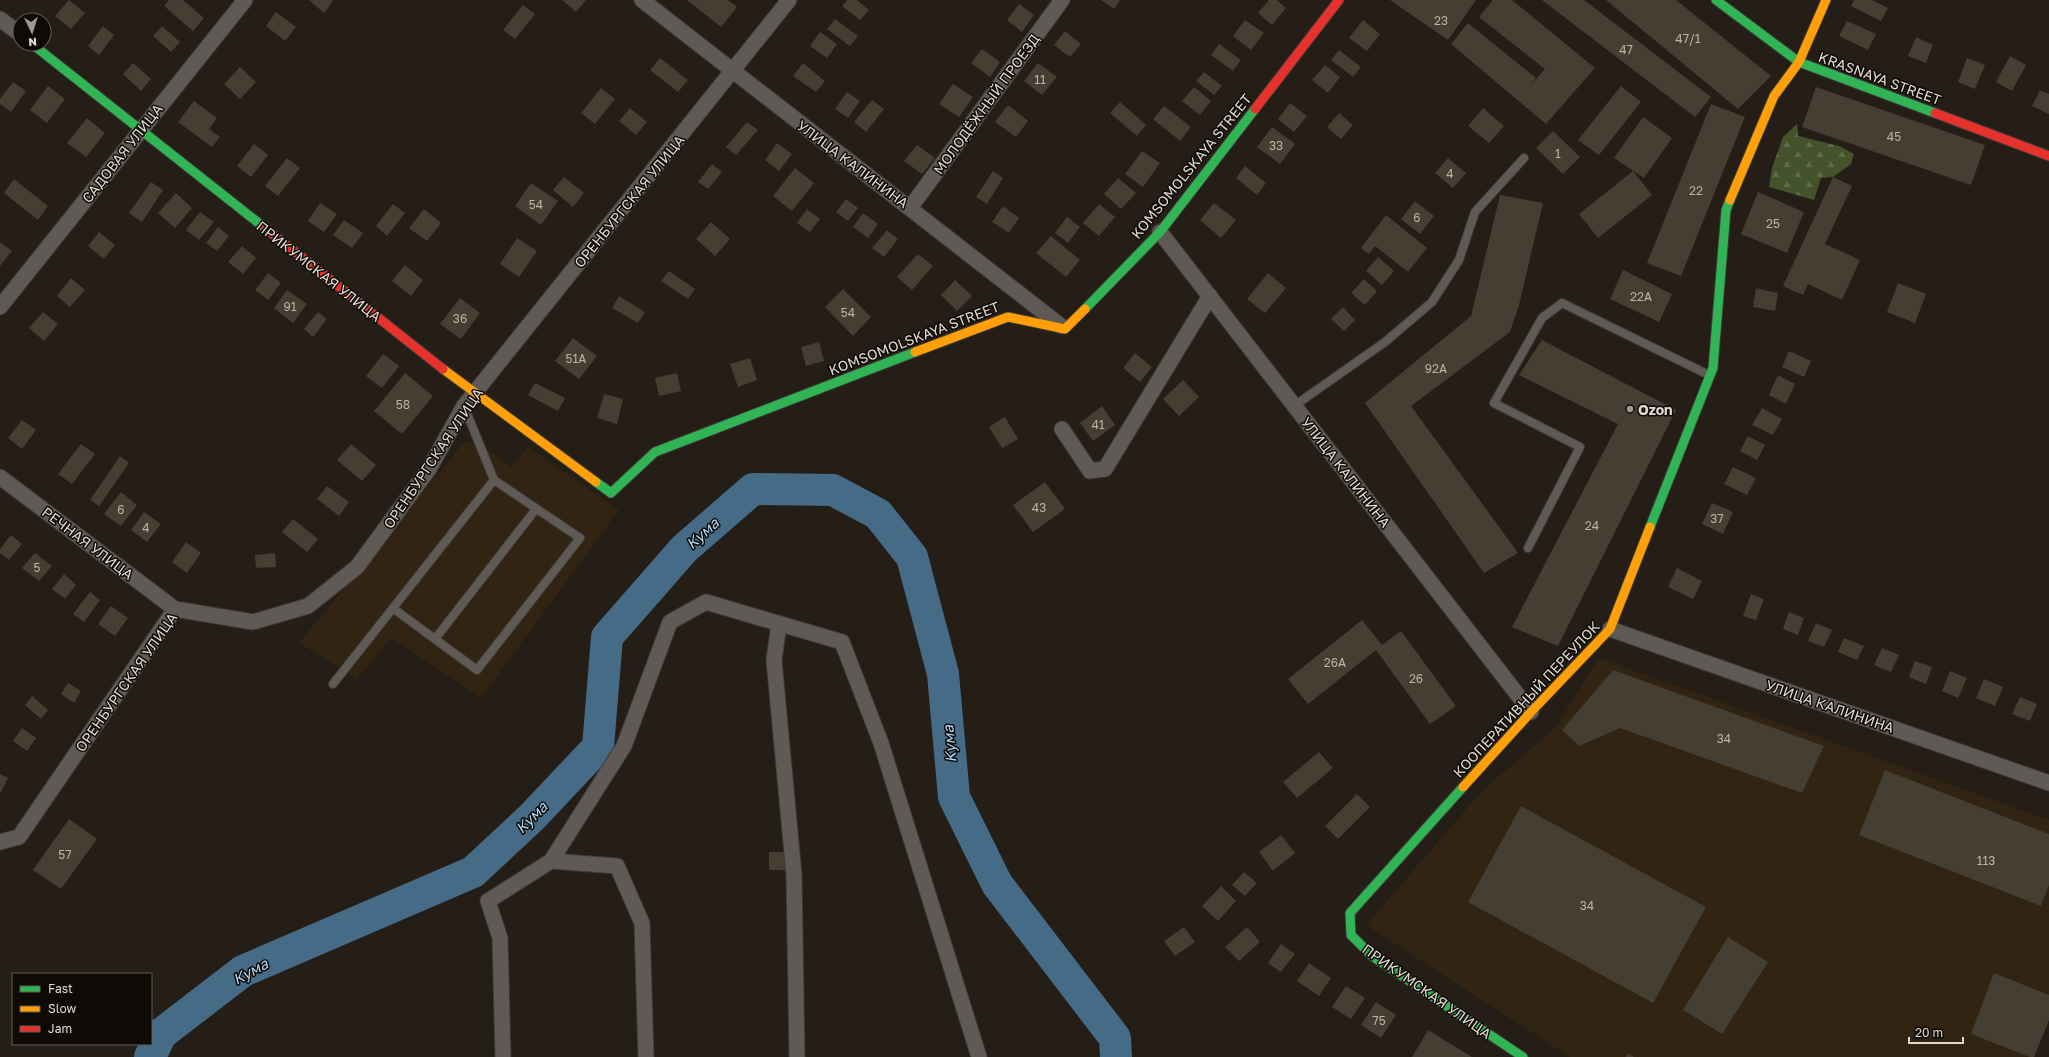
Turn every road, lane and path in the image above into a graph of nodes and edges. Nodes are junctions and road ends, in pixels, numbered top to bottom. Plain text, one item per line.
1 (244, 0) edge
2 (642, 0) edge
3 (789, 0) edge
4 (1062, 0) edge
5 (1339, 0) edge
6 (1716, 0) edge
7 (1826, 0) edge
8 (0, 19) edge
9 (12, 28) edge
10 (42, 52) edge
11 (1799, 62) junction
12 (733, 72) junction
13 (140, 129) junction
14 (2049, 156) edge
15 (1524, 158) dead end
16 (910, 208) junction
17 (1160, 232) junction
18 (1210, 296) junction
19 (0, 307) edge
20 (1065, 329) junction
21 (1710, 375) junction
22 (474, 394) junction
23 (464, 406) junction
24 (1294, 406) junction
25 (1062, 429) dead end
26 (0, 477) edge
27 (494, 480) junction
28 (611, 493) joint
29 (536, 509) junction
30 (1528, 548) dead end
31 (175, 609) junction
32 (394, 609) junction
33 (779, 624) junction
34 (1610, 629) junction
35 (435, 639) junction
36 (333, 684) dead end
37 (1531, 712) junction
38 (2049, 783) edge
39 (0, 842) edge
40 (551, 860) junction
41 (1350, 913) joint
42 (503, 1057) edge
43 (646, 1057) edge
44 (797, 1057) edge
45 (979, 1057) edge
46 (1523, 1057) edge

1 - 13 street, САДОВАЯ УЛИЦА
2 - 12 street, УЛИЦА КАЛИНИНА
3 - 12 street, ОРЕНБУРГСКАЯ УЛИЦА
4 - 16 street, МОЛОДЁЖНЫЙ ПРОЕЗД
5 - 17 street, KOMSOMOLSKAYA STREET
6 - 11 street, KRASNAYA STREET
7 - 11 street, КООПЕРАТИВНЫЙ ПЕРЕУЛОК
8 - 9 street
10 - 13 street, ПРИКУМСКАЯ УЛИЦА
11 - 14 street, KRASNAYA STREET
11 - 21 street, КООПЕРАТИВНЫЙ ПЕРЕУЛОК
12 - 16 street, УЛИЦА КАЛИНИНА
12 - 22 street, ОРЕНБУРГСКАЯ УЛИЦА
13 - 19 street, САДОВАЯ УЛИЦА
13 - 22 street, ПРИКУМСКАЯ УЛИЦА
15 - 24 lane
16 - 20 street, УЛИЦА КАЛИНИНА
17 - 18 street, УЛИЦА КАЛИНИНА
17 - 20 street, KOMSOMOLSKAYA STREET
18 - 24 street, УЛИЦА КАЛИНИНА
18 - 25 street
20 - 28 street, KOMSOMOLSKAYA STREET
21 - 30 lane
21 - 34 street, КООПЕРАТИВНЫЙ ПЕРЕУЛОК
22 - 23 street, ОРЕНБУРГСКАЯ УЛИЦА
22 - 28 street, ПРИКУМСКАЯ УЛИЦА
23 - 27 lane
23 - 31 street, ОРЕНБУРГСКАЯ УЛИЦА
24 - 37 street, УЛИЦА КАЛИНИНА
26 - 31 street, РЕЧНАЯ УЛИЦА
27 - 29 lane
27 - 32 lane
29 - 35 lane
29 - 35 lane
31 - 39 street, ОРЕНБУРГСКАЯ УЛИЦА
32 - 35 lane
32 - 36 lane
33 - 40 street
33 - 44 street
33 - 45 street
34 - 37 street, КООПЕРАТИВНЫЙ ПЕРЕУЛОК
34 - 38 street, УЛИЦА КАЛИНИНА
37 - 41 street, КООПЕРАТИВНЫЙ ПЕРЕУЛОК
40 - 42 street
40 - 43 street
41 - 46 street, ПРИКУМСКАЯ УЛИЦА

